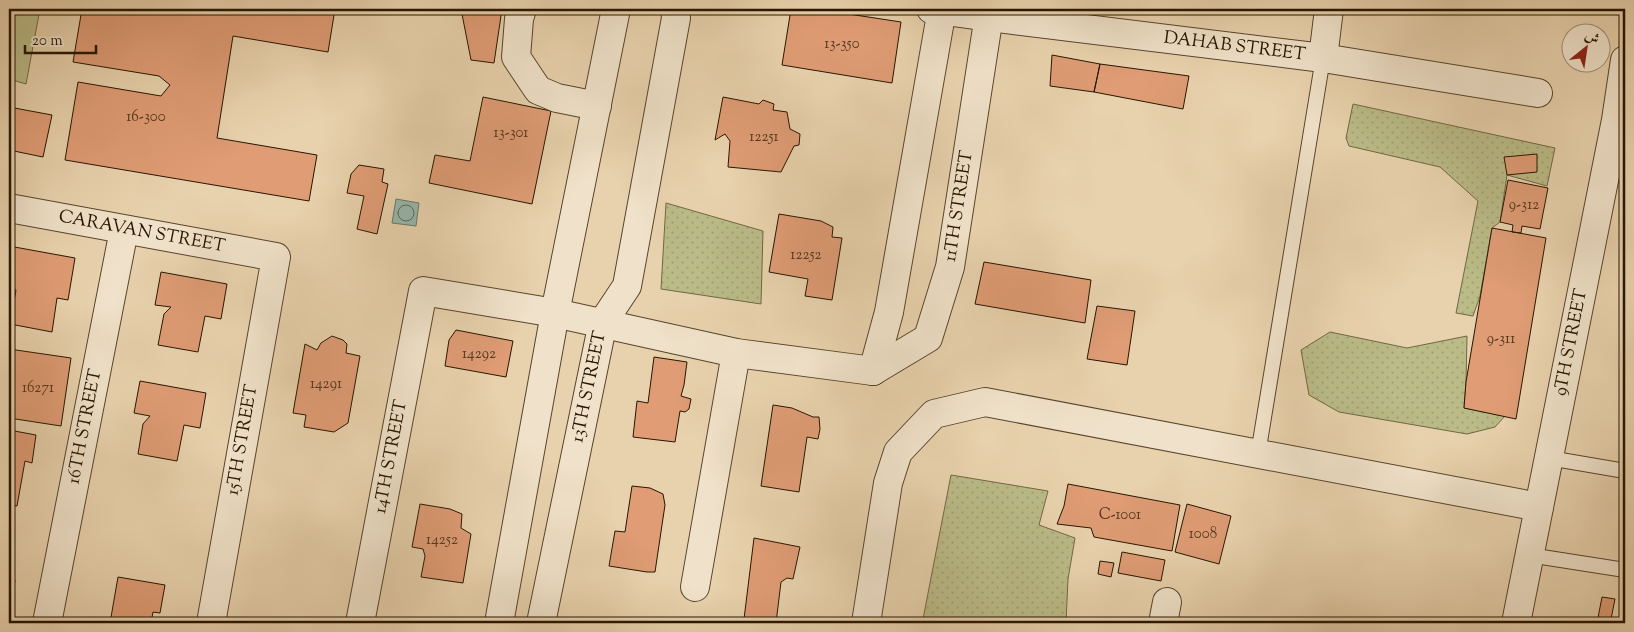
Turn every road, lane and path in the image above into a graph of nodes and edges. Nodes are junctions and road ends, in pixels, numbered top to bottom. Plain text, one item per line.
1 (522, 9) edge
2 (616, 9) edge
3 (675, 9) edge
4 (939, 9) edge
5 (1329, 9) edge
6 (990, 13) edge
7 (1324, 58) junction
8 (1625, 60) edge
9 (1538, 94) dead end
10 (596, 106) junction
11 (9, 208) edge
12 (124, 230) junction
13 (276, 257) joint
14 (555, 313) junction
15 (603, 322) junction
16 (736, 353) junction
17 (872, 371) junction
18 (1258, 454) junction
19 (1549, 458) junction
20 (1625, 471) edge
21 (1539, 508) junction
22 (1529, 555) junction
23 (1625, 570) edge
24 (695, 587) dead end
25 (47, 623) edge
26 (211, 623) edge
27 (360, 623) edge
28 (499, 623) edge
29 (541, 623) edge
30 (866, 623) edge
31 (1516, 623) edge

1 - 10 street
2 - 10 street
3 - 15 street, 13TH STREET
4 - 6 street, DAHAB STREET
4 - 17 street
5 - 7 street
6 - 7 street, DAHAB STREET
6 - 17 street, 11TH STREET
7 - 9 street, DAHAB STREET
7 - 18 lane
8 - 19 street, 9TH STREET
10 - 14 street
11 - 12 street, CARAVAN STREET
12 - 13 street, CARAVAN STREET
12 - 25 street, 16TH STREET
13 - 26 street, 15TH STREET
14 - 15 street
14 - 27 street, 14TH STREET
14 - 28 street
15 - 16 street
15 - 29 street, 13TH STREET
16 - 17 street
16 - 24 street
18 - 21 street
18 - 30 street
19 - 20 lane
19 - 21 street, 9TH STREET
21 - 22 street, 9TH STREET
22 - 23 lane
22 - 31 street, 9TH STREET

